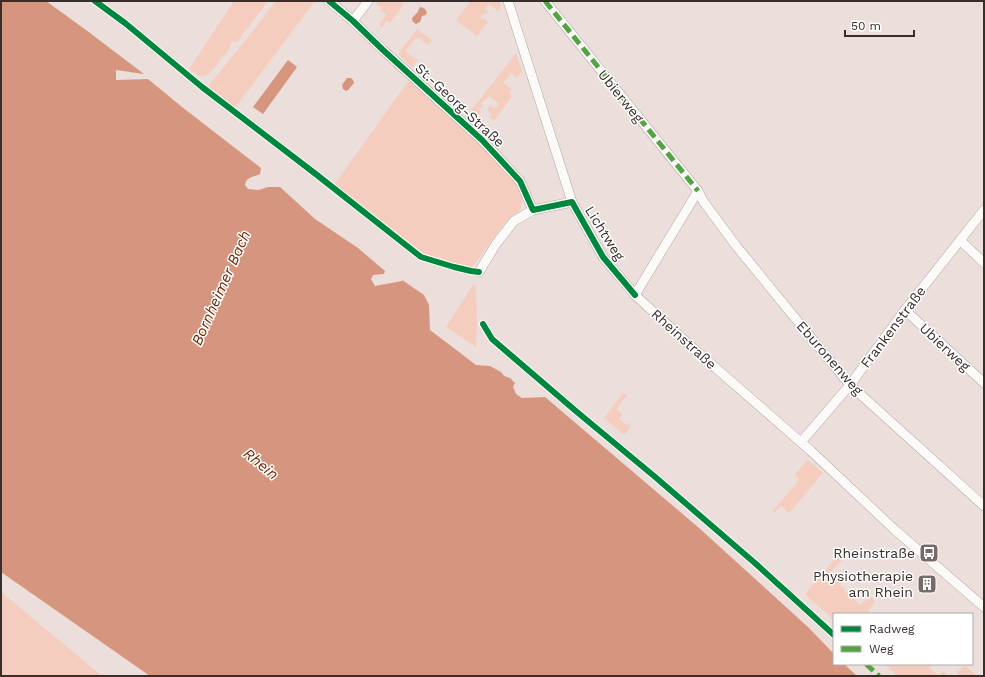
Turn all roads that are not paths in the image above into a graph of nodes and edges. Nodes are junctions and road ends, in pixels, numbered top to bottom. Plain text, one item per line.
1 (329, 1) edge
2 (368, 1) edge
3 (508, 1) edge
4 (545, 1) edge
5 (353, 21) junction
6 (698, 191) junction
7 (572, 202) junction
8 (533, 210) junction
9 (984, 210) edge
10 (960, 240) junction
11 (984, 263) edge
12 (479, 272) dead end
13 (635, 295) junction
14 (905, 310) junction
15 (984, 383) edge
16 (850, 385) junction
17 (801, 442) junction
18 (984, 506) edge
19 (984, 607) edge

1 - 5 street, St.-Georg-Straße
2 - 5 street
3 - 7 street, Lichtweg
4 - 6 street, Ubierweg
5 - 8 street, St.-Georg-Straße
6 - 13 street
6 - 16 street, Eburonenweg
7 - 8 street
7 - 13 street, Lichtweg
8 - 12 street
9 - 10 street, Frankenstraße
10 - 11 street
10 - 14 street, Frankenstraße
13 - 17 street, Rheinstraße
14 - 15 street, Ubierweg
14 - 16 street, Frankenstraße
16 - 17 street, Frankenstraße
16 - 18 street, Eburonenweg
17 - 19 street, Rheinstraße

